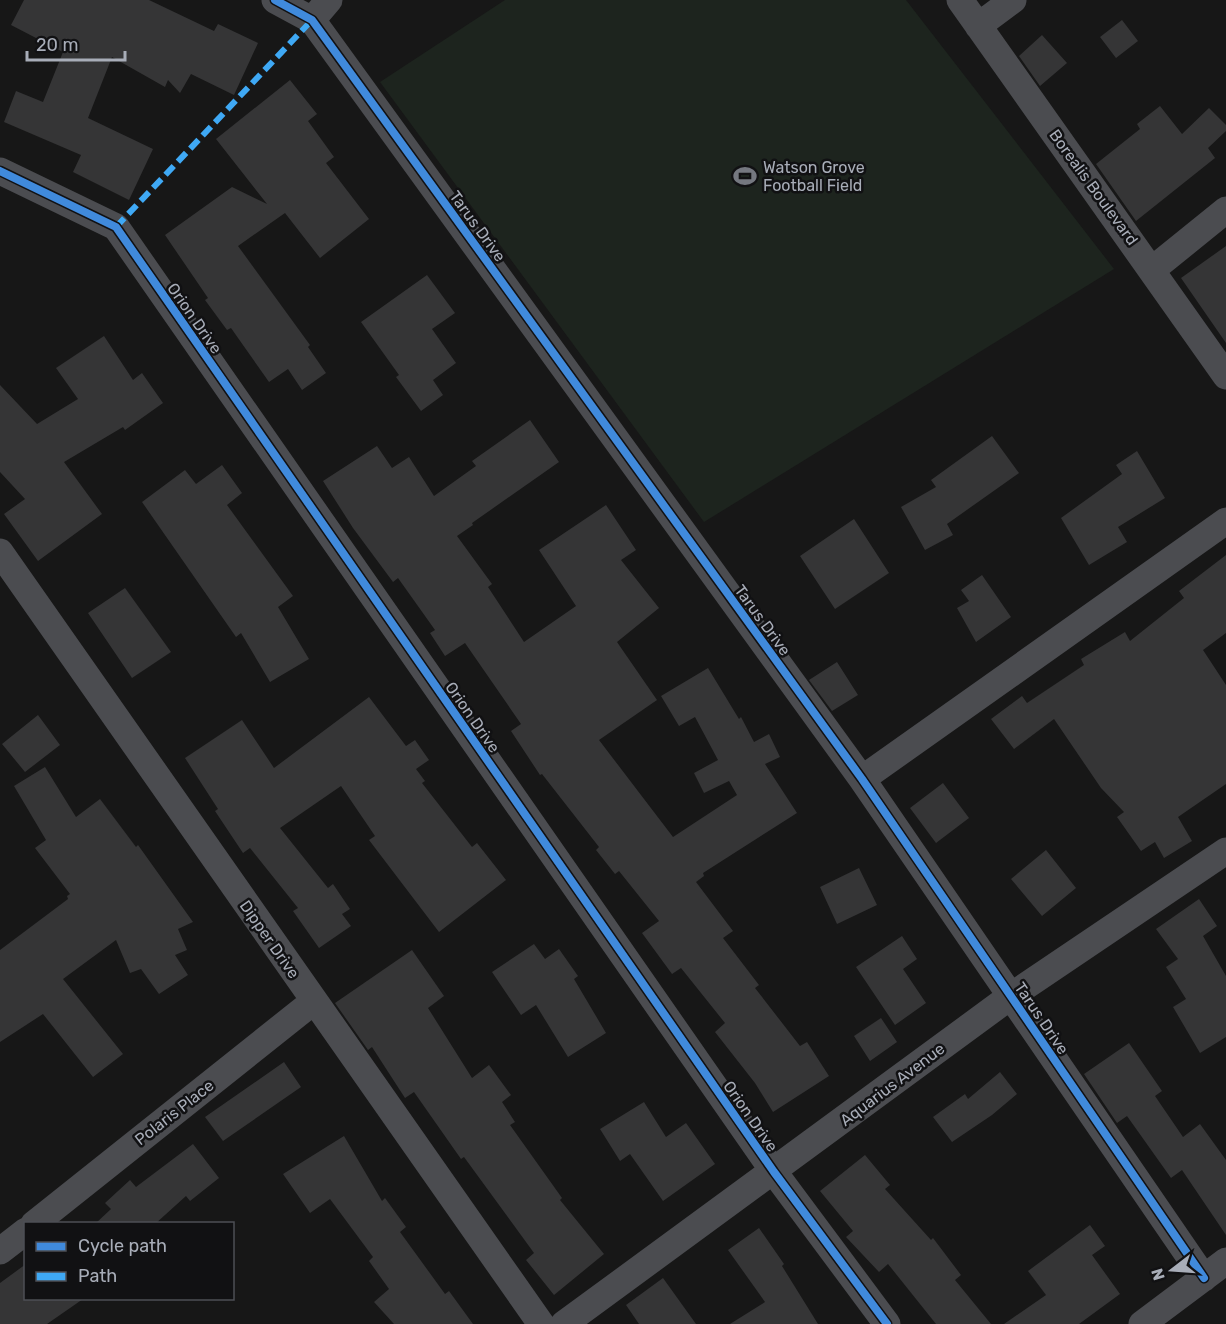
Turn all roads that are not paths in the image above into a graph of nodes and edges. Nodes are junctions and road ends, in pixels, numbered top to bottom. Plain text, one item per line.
1 (275, 0) edge
2 (329, 0) edge
3 (960, 0) edge
4 (1013, 0) edge
5 (312, 21) junction
6 (978, 26) junction
7 (0, 171) edge
8 (1226, 210) edge
9 (1153, 269) junction
10 (1226, 376) edge
11 (1226, 521) edge
12 (0, 552) edge
13 (861, 779) junction
14 (1224, 857) edge
15 (1011, 996) junction
16 (314, 1001) junction
17 (774, 1172) junction
18 (37, 1222) edge
19 (24, 1233) edge
20 (0, 1251) edge
21 (1226, 1261) edge
22 (1204, 1278) junction
23 (542, 1324) edge
24 (564, 1324) edge
25 (887, 1324) edge
26 (1142, 1324) edge

1 - 5 street, Tarus Drive
2 - 5 street
3 - 6 street, Borealis Boulevard
4 - 6 street
5 - 13 street, Tarus Drive
6 - 9 street, Borealis Boulevard
7 - 17 street, Orion Drive
8 - 9 street
9 - 10 street, Borealis Boulevard
11 - 13 street
12 - 16 street, Dipper Drive
13 - 15 street, Tarus Drive
14 - 15 street, Aquarius Avenue
15 - 17 street, Aquarius Avenue
15 - 22 street, Tarus Drive
16 - 18 street, Polaris Place
16 - 23 street, Dipper Drive
17 - 24 street, Aquarius Avenue
17 - 25 street, Orion Drive
19 - 20 street
21 - 22 street
22 - 26 street

